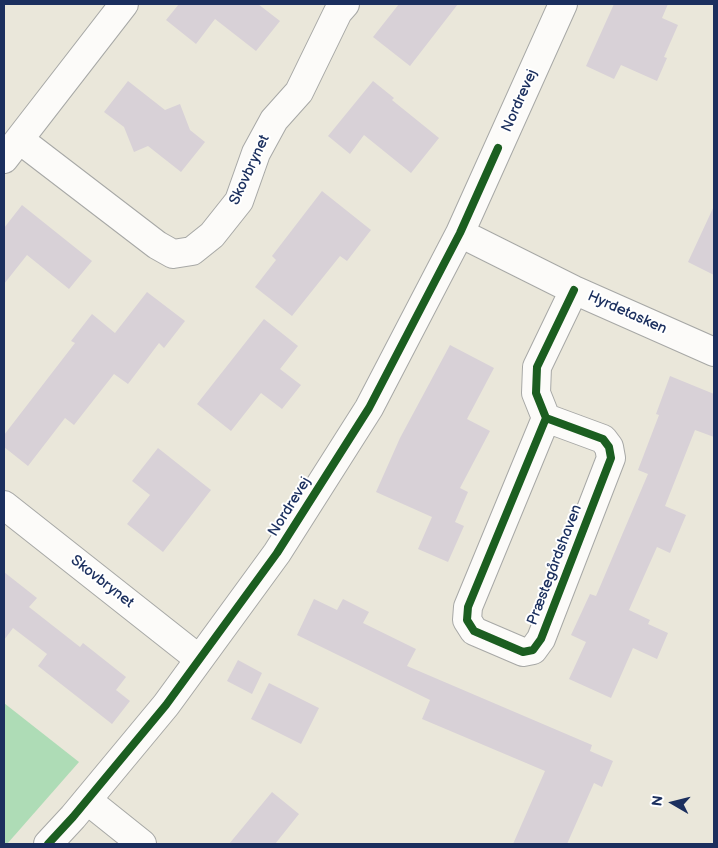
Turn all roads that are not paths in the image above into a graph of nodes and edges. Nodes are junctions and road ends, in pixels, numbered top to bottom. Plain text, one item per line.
1 (124, 4) edge
2 (345, 4) edge
3 (563, 4) edge
4 (12, 150) edge
5 (460, 233) junction
6 (574, 290) junction
7 (714, 352) edge
8 (546, 418) junction
9 (4, 505) edge
10 (199, 660) junction
11 (87, 800) junction
12 (48, 844) edge
13 (142, 844) edge

1 - 4 street, Skovbrynet
2 - 4 street, Skovbrynet
3 - 5 street, Nordrevej
5 - 6 street, Hyrdetasken
5 - 10 street, Nordrevej
6 - 7 street, Hyrdetasken
6 - 8 street
8 - 8 street, Præstegårdshaven
9 - 10 street, Skovbrynet
10 - 11 street, Nordrevej
11 - 12 street, Nordrevej
11 - 13 street

